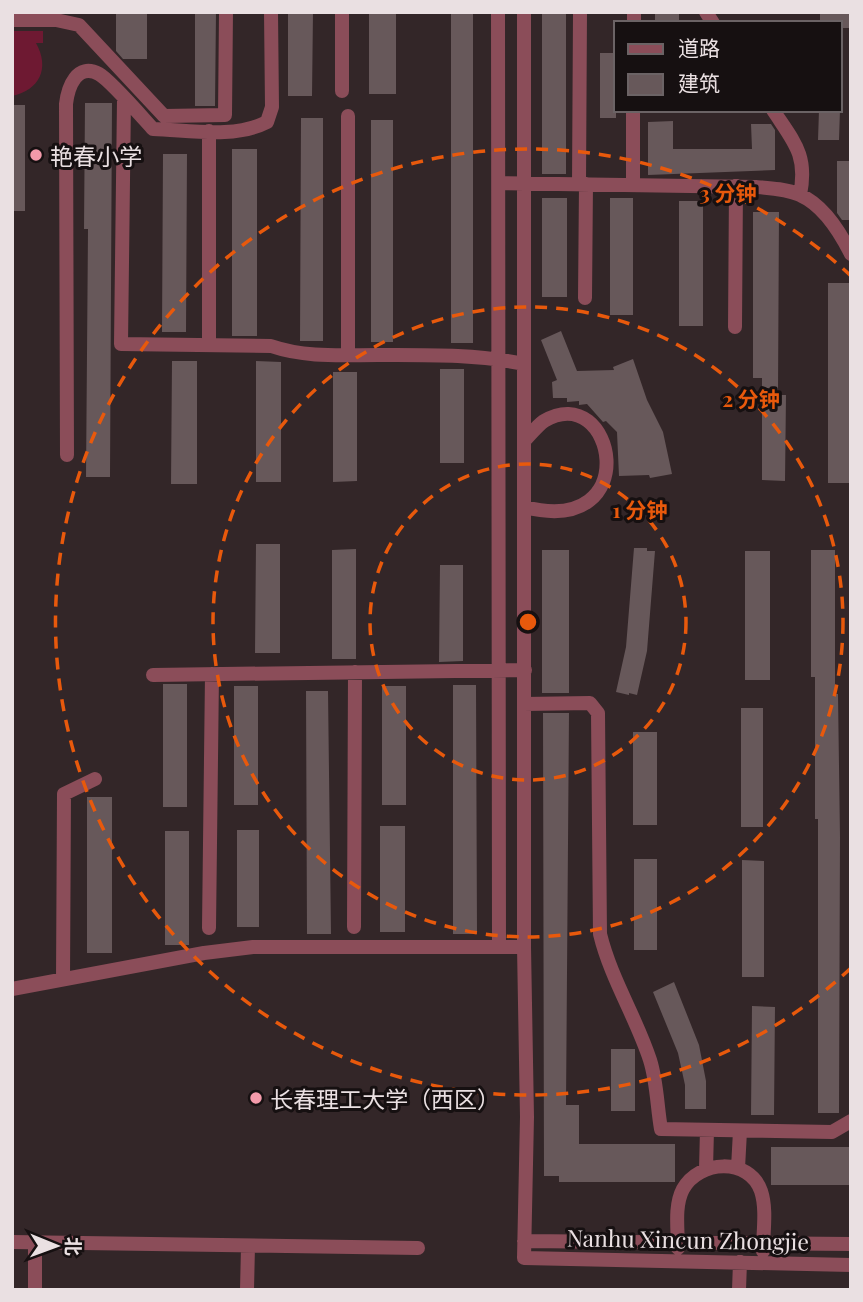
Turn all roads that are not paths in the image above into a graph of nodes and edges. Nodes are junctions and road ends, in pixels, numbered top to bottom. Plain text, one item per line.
1 (226, 12) edge
2 (271, 12) edge
3 (342, 12) edge
4 (498, 12) edge
5 (524, 12) edge
6 (580, 12) edge
7 (12, 20) edge
8 (342, 91) dead end
9 (124, 99) junction
10 (634, 112) edge
11 (774, 112) edge
12 (348, 116) dead end
13 (209, 131) junction
14 (499, 183) junction
15 (524, 183) junction
16 (582, 184) junction
17 (633, 185) junction
18 (736, 186) junction
19 (800, 195) junction
20 (851, 254) edge
21 (585, 298) dead end
22 (735, 327) dead end
23 (209, 345) junction
24 (348, 355) junction
25 (500, 360) junction
26 (524, 364) junction
27 (524, 440) junction
28 (67, 455) dead end
29 (525, 507) junction
30 (499, 670) junction
31 (525, 670) junction
32 (355, 672) junction
33 (212, 674) junction
34 (153, 675) dead end
35 (524, 704) junction
36 (95, 779) dead end
37 (355, 927) dead end
38 (209, 928) dead end
39 (499, 947) junction
40 (524, 947) junction
41 (63, 979) junction
42 (12, 989) edge
43 (851, 1121) edge
44 (707, 1130) junction
45 (740, 1131) junction
46 (738, 1168) junction
47 (706, 1169) junction
48 (524, 1241) junction
49 (12, 1242) edge
50 (678, 1242) junction
51 (35, 1243) junction
52 (763, 1243) junction
53 (851, 1244) edge
54 (248, 1246) junction
55 (418, 1248) dead end
56 (678, 1261) junction
57 (740, 1262) junction
58 (763, 1263) junction
59 (851, 1265) edge
60 (35, 1290) edge
61 (247, 1290) edge
62 (740, 1290) edge

1 - 7 street
2 - 13 street
3 - 8 street
4 - 14 street
5 - 15 street
6 - 16 street
9 - 13 street
9 - 23 street
9 - 28 street
10 - 17 street
11 - 19 street
12 - 24 street
13 - 23 street
14 - 15 street
14 - 25 street
15 - 16 street
15 - 26 street
16 - 17 street
16 - 21 street
17 - 18 street
18 - 19 street
18 - 22 street
19 - 20 street
23 - 24 street
24 - 25 street
25 - 26 street
25 - 30 street
26 - 27 street
27 - 29 street
27 - 29 street
29 - 31 street
30 - 31 street
30 - 32 street
30 - 39 street
31 - 35 street
32 - 33 street
32 - 37 street
33 - 34 street
33 - 38 street
35 - 40 street
35 - 44 street
36 - 41 street
39 - 40 street
39 - 41 street
40 - 48 street
41 - 42 street
43 - 45 street
44 - 45 street
44 - 47 street
45 - 46 street
46 - 47 street
46 - 52 street
47 - 50 street
48 - 50 street
48 - 56 street, Nanhu Xincun Zhongjie
49 - 51 street
50 - 52 street
50 - 56 street
51 - 54 street
51 - 60 street
52 - 53 street
52 - 58 street
54 - 55 street
54 - 61 street
56 - 57 street, Nanhu Xincun Zhongjie
57 - 58 street, Nanhu Xincun Zhongjie
57 - 62 street
58 - 59 street, Nanhu Xincun Zhongjie

